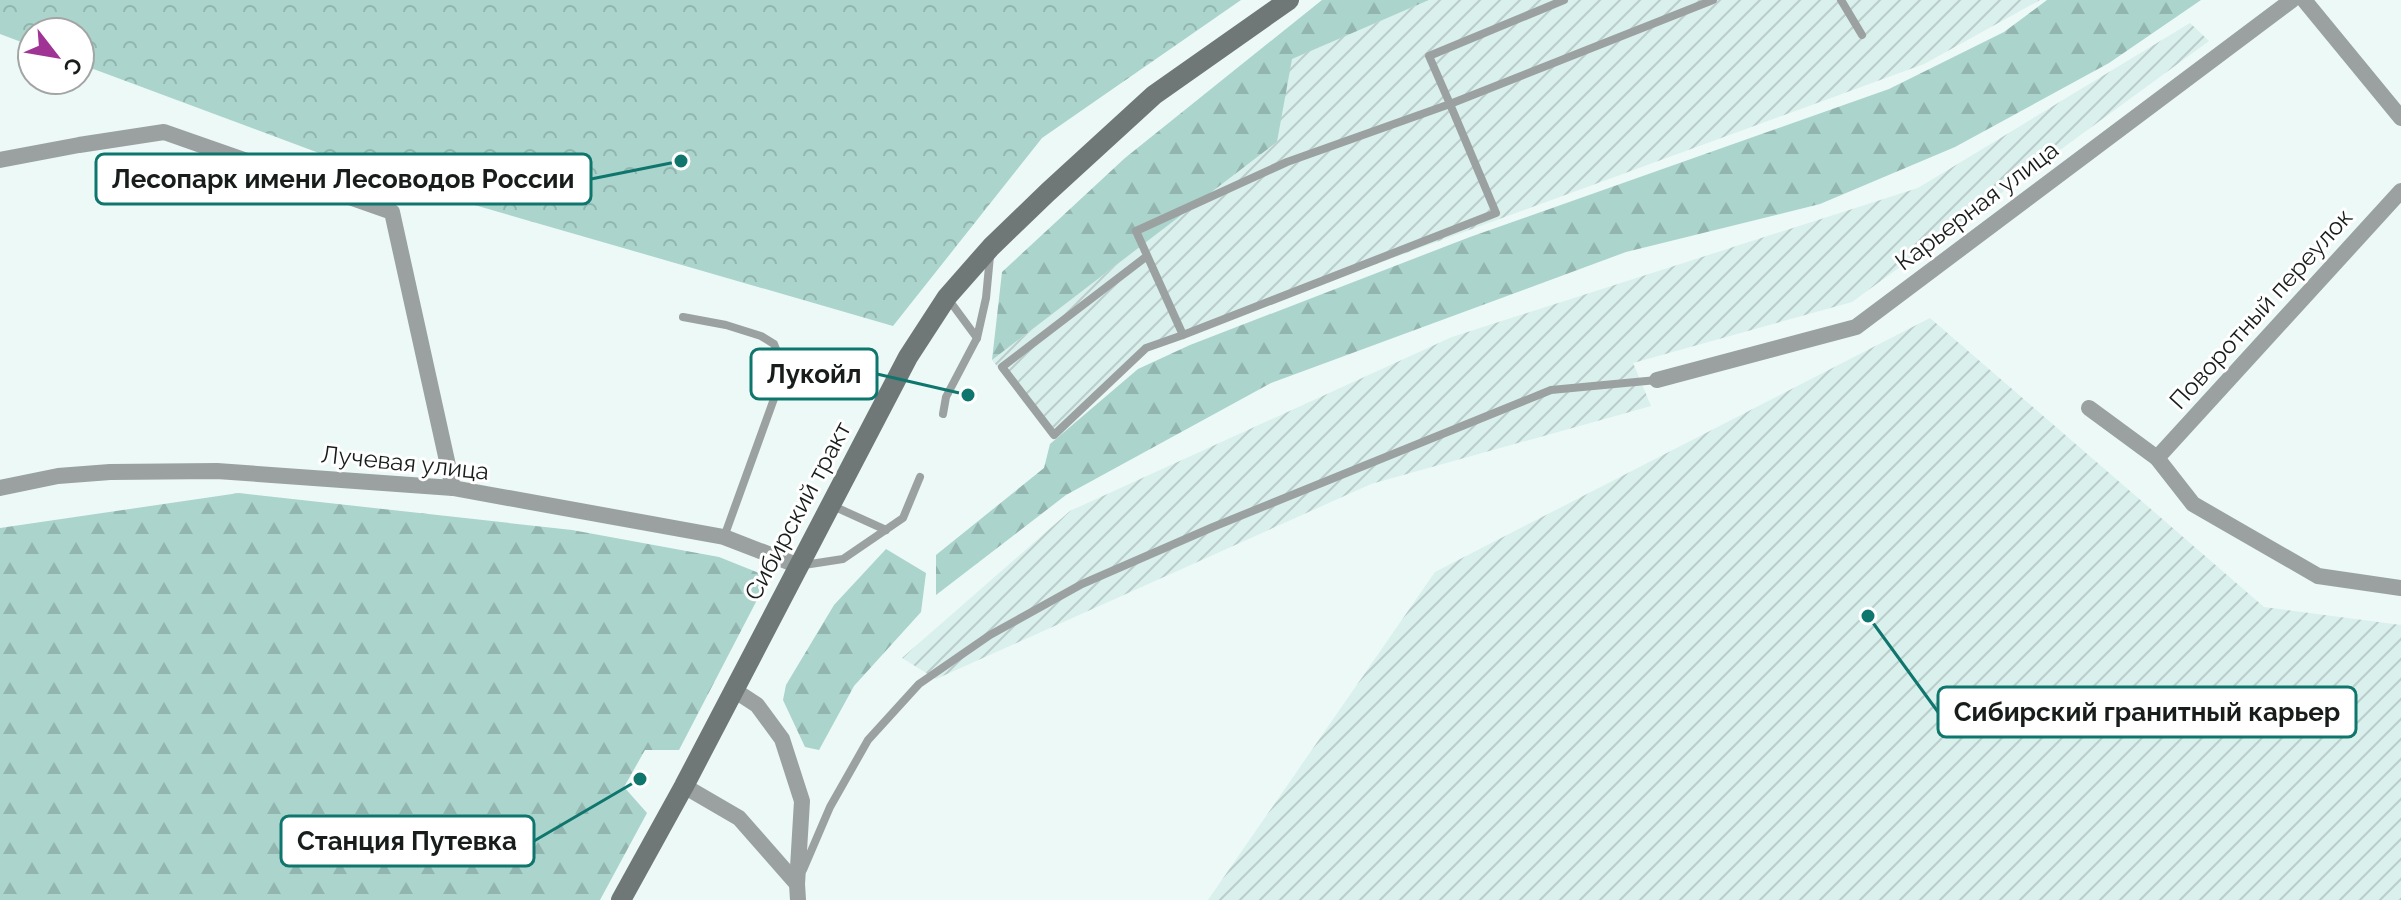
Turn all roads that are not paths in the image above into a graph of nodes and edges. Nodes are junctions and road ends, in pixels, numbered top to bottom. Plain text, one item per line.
1 (1289, 0) edge
2 (1564, 0) edge
3 (1713, 0) edge
4 (1841, 0) edge
5 (2292, 0) edge
6 (2304, 0) edge
7 (1862, 35) dead end
8 (1450, 104) junction
9 (2401, 118) edge
10 (0, 160) edge
11 (2401, 191) edge
12 (991, 247) junction
13 (1147, 256) junction
14 (947, 297) junction
15 (683, 317) dead end
16 (1183, 335) junction
17 (977, 338) junction
18 (1657, 380) joint
19 (2089, 408) dead end
20 (943, 414) dead end
21 (2157, 458) junction
22 (920, 477) dead end
23 (0, 488) edge
24 (453, 488) junction
25 (831, 505) junction
26 (886, 530) junction
27 (724, 537) junction
28 (799, 566) junction
29 (2401, 588) edge
30 (734, 690) junction
31 (684, 786) junction
32 (798, 892) edge
33 (621, 900) edge

1 - 12 main road, Сибирский тракт
2 - 8 lane
3 - 8 lane
4 - 7 lane
5 - 18 street, Карьерная улица
6 - 9 street
8 - 13 lane
8 - 16 lane
10 - 24 street
11 - 21 street, Поворотный переулок
12 - 14 main road, Сибирский тракт
12 - 17 lane
13 - 16 lane
13 - 16 lane
14 - 17 lane
14 - 25 main road, Сибирский тракт
15 - 27 lane
17 - 20 lane
18 - 32 lane
19 - 21 street
21 - 29 street
22 - 26 lane
23 - 24 street, Лучевая улица
24 - 27 street, Лучевая улица
25 - 26 lane
25 - 28 main road, Сибирский тракт
26 - 28 lane
27 - 28 street, Лучевая улица
28 - 30 main road, Сибирский тракт
30 - 31 main road, Сибирский тракт
30 - 32 street
31 - 32 street
31 - 33 main road, Сибирский тракт

